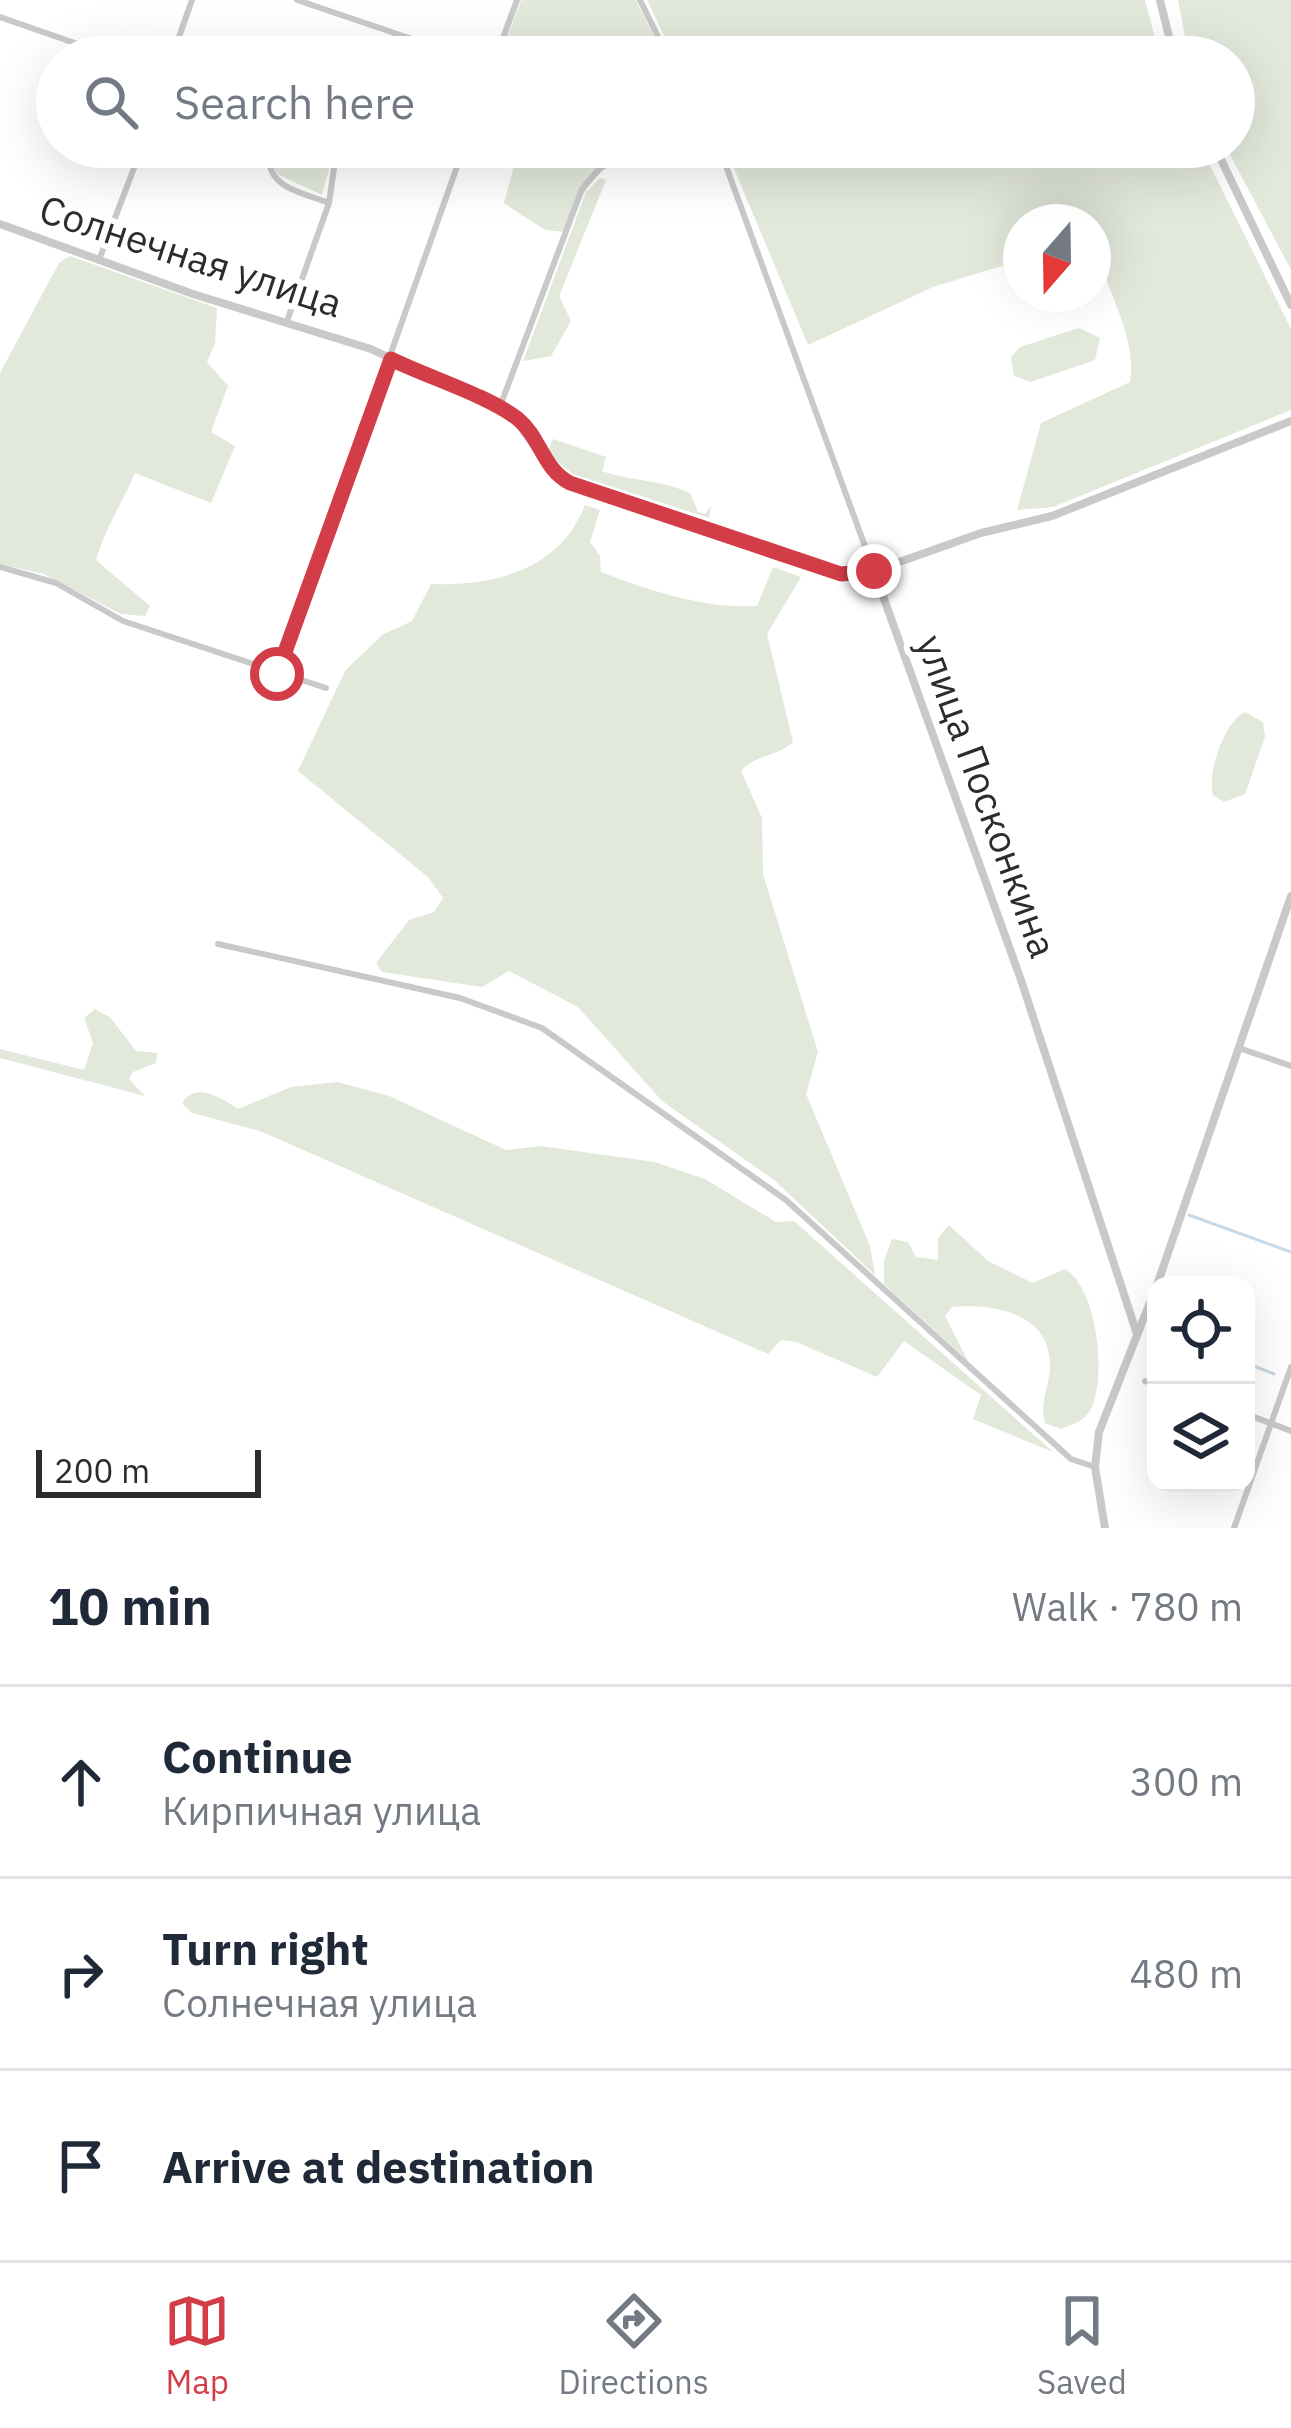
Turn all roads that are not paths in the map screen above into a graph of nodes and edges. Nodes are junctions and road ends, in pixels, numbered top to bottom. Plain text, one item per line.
1 (192, 0) edge
2 (297, 0) edge
3 (517, 0) edge
4 (640, 0) edge
5 (1160, 0) edge
6 (0, 17) edge
7 (55, 36) edge
8 (179, 36) edge
9 (403, 36) edge
10 (504, 36) edge
11 (658, 36) edge
12 (1169, 36) edge
13 (134, 168) edge
14 (267, 168) edge
15 (335, 168) edge
16 (457, 168) edge
17 (600, 168) edge
18 (727, 168) edge
19 (1225, 168) edge
20 (329, 203) junction
21 (0, 224) edge
22 (100, 260) junction
23 (1291, 305) edge
24 (287, 321) junction
25 (391, 359) junction
26 (500, 409) junction
27 (1291, 421) edge
28 (0, 567) edge
29 (874, 571) junction
30 (277, 674) junction
31 (326, 688) dead end
32 (1291, 896) edge
33 (218, 944) dead end
34 (1239, 1048) junction
35 (1291, 1066) edge
36 (1159, 1276) edge
37 (1147, 1309) edge
38 (1137, 1334) junction
39 (1291, 1367) edge
40 (1255, 1417) edge
41 (1272, 1423) junction
42 (1291, 1431) edge
43 (1095, 1466) junction
44 (1105, 1528) edge
45 (1234, 1528) edge

1 - 8 street
2 - 9 street
3 - 10 street
4 - 11 street
5 - 12 street
6 - 7 street
13 - 22 street
14 - 20 street
15 - 20 street
16 - 25 street
17 - 26 street
18 - 29 street, улица Посконкина
19 - 23 street
20 - 24 street
21 - 22 street, Солнечная улица
22 - 24 street, Солнечная улица
24 - 25 street, Солнечная улица
25 - 26 street, Солнечная улица
25 - 30 street
26 - 29 street, Солнечная улица
27 - 29 street
28 - 30 street
29 - 38 street, улица Посконкина
30 - 31 street
32 - 34 street
33 - 43 street
34 - 35 street
34 - 36 street
37 - 38 street
38 - 43 street
39 - 41 street
40 - 41 street
41 - 42 street
41 - 45 street
43 - 44 street

